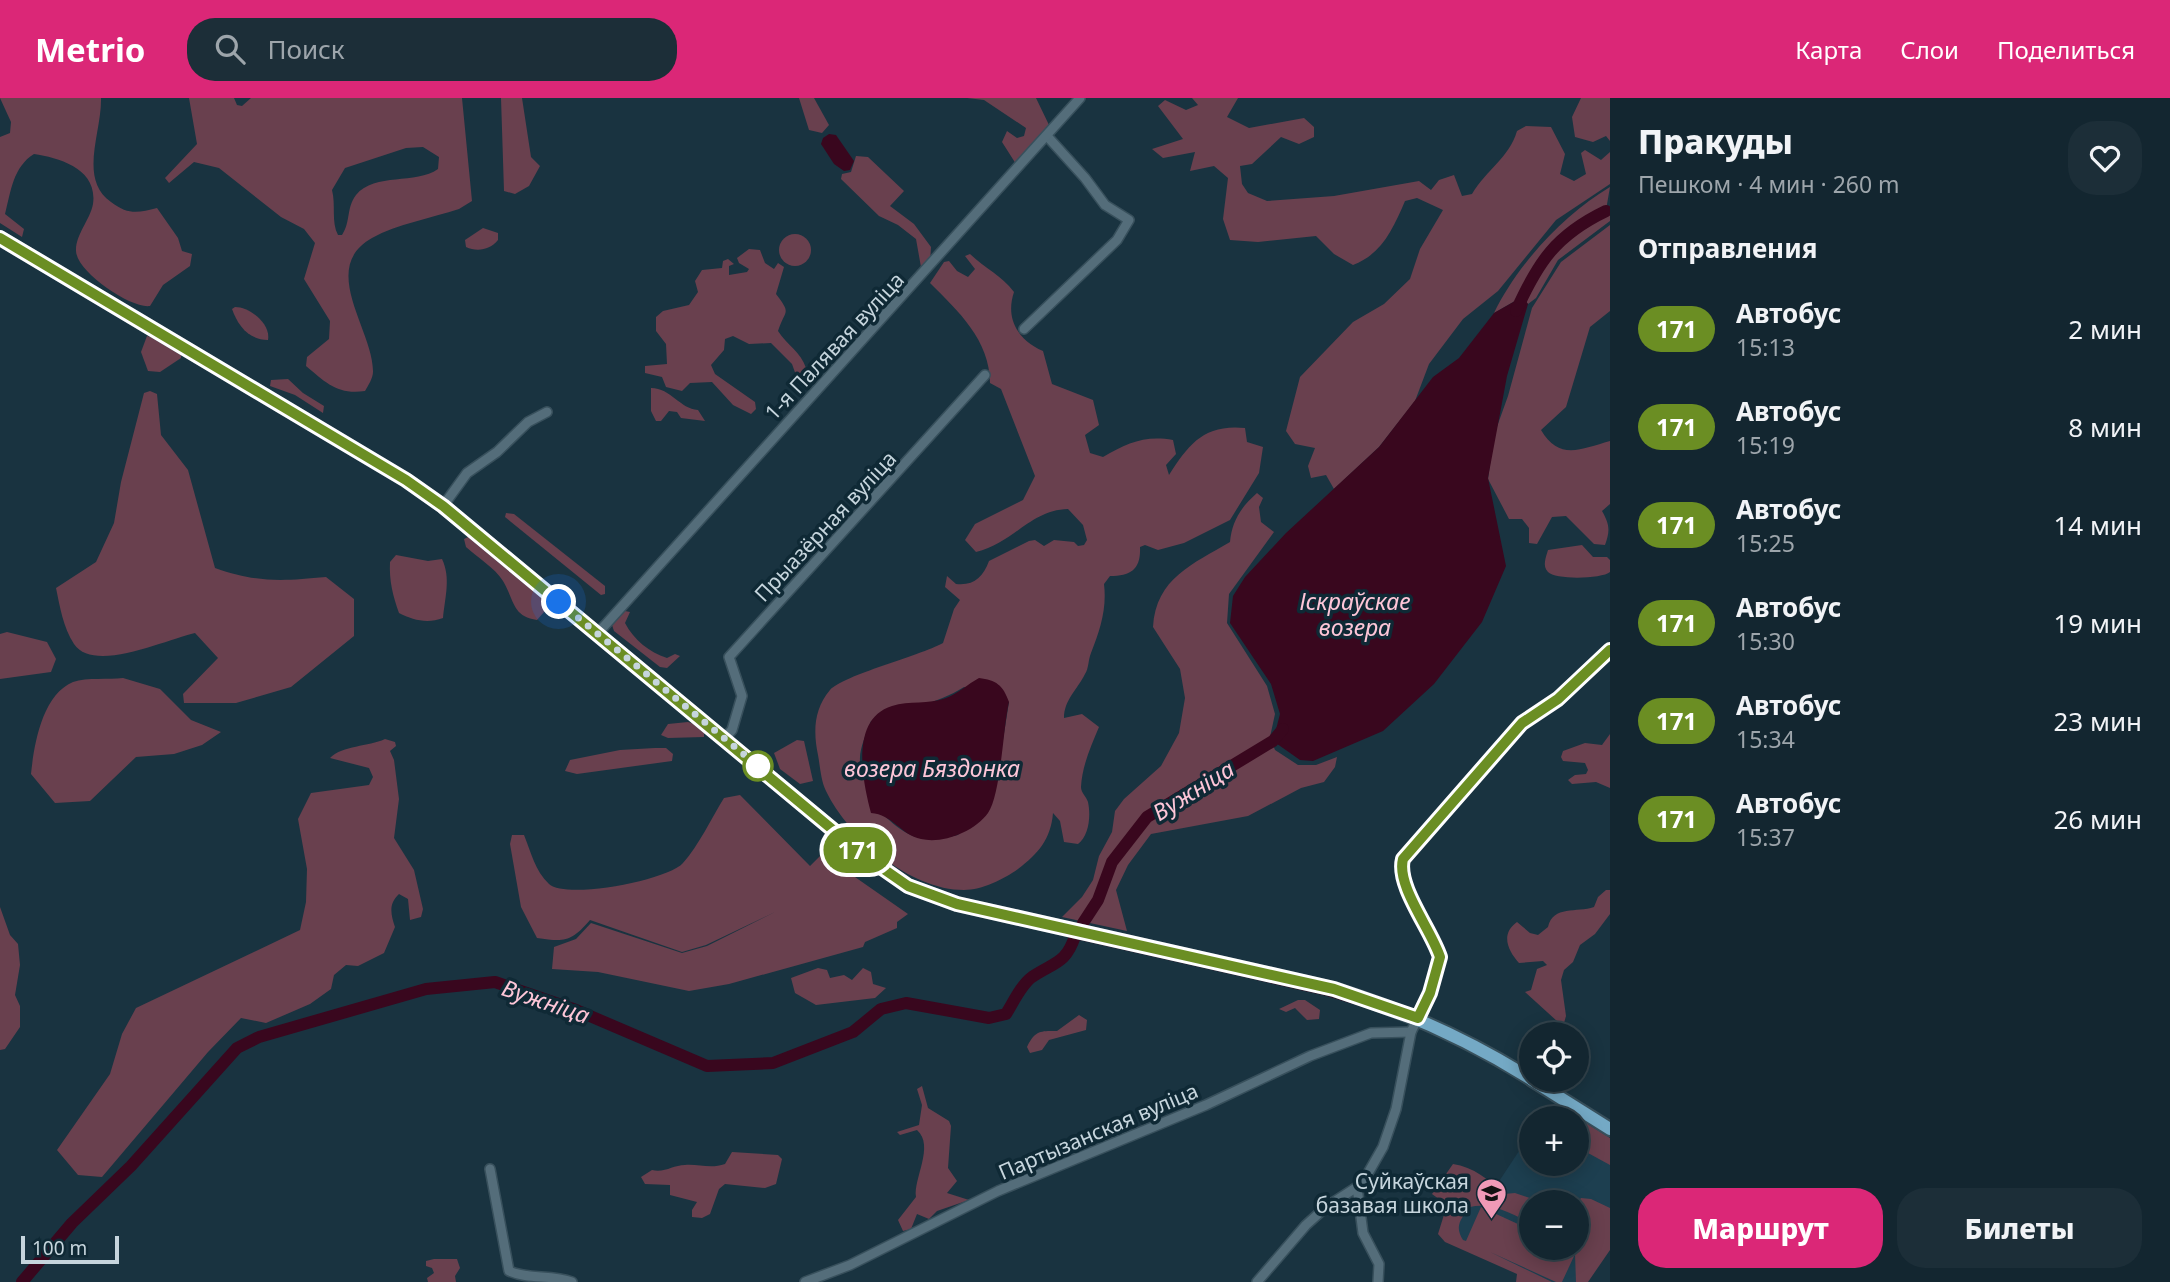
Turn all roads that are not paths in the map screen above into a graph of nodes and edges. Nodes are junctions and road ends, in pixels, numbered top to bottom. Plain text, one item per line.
1 (1080, 98) edge
2 (1046, 136) junction
3 (0, 238) edge
4 (1024, 329) dead end
5 (985, 375) dead end
6 (547, 412) dead end
7 (443, 506) junction
8 (598, 634) junction
9 (1610, 650) edge
10 (724, 739) junction
11 (1418, 1018) junction
12 (1410, 1032) junction
13 (1519, 1071) edge
14 (1552, 1092) edge
15 (1610, 1129) edge
16 (490, 1169) dead end
17 (1357, 1187) junction
18 (572, 1282) edge
19 (804, 1282) edge
20 (1257, 1282) edge
21 (1378, 1282) edge

1 - 2 street, 1-я Палявая вуліца
2 - 4 street
2 - 8 street, 1-я Палявая вуліца
3 - 7 main road
5 - 10 street, Прыазёрная вуліца
6 - 7 street
7 - 8 main road
8 - 10 main road
9 - 11 street
10 - 11 main road
11 - 12 street
11 - 13 main road
12 - 17 street
12 - 19 street, Партызанская вуліца
14 - 15 main road
16 - 18 street
17 - 20 street
17 - 21 street

